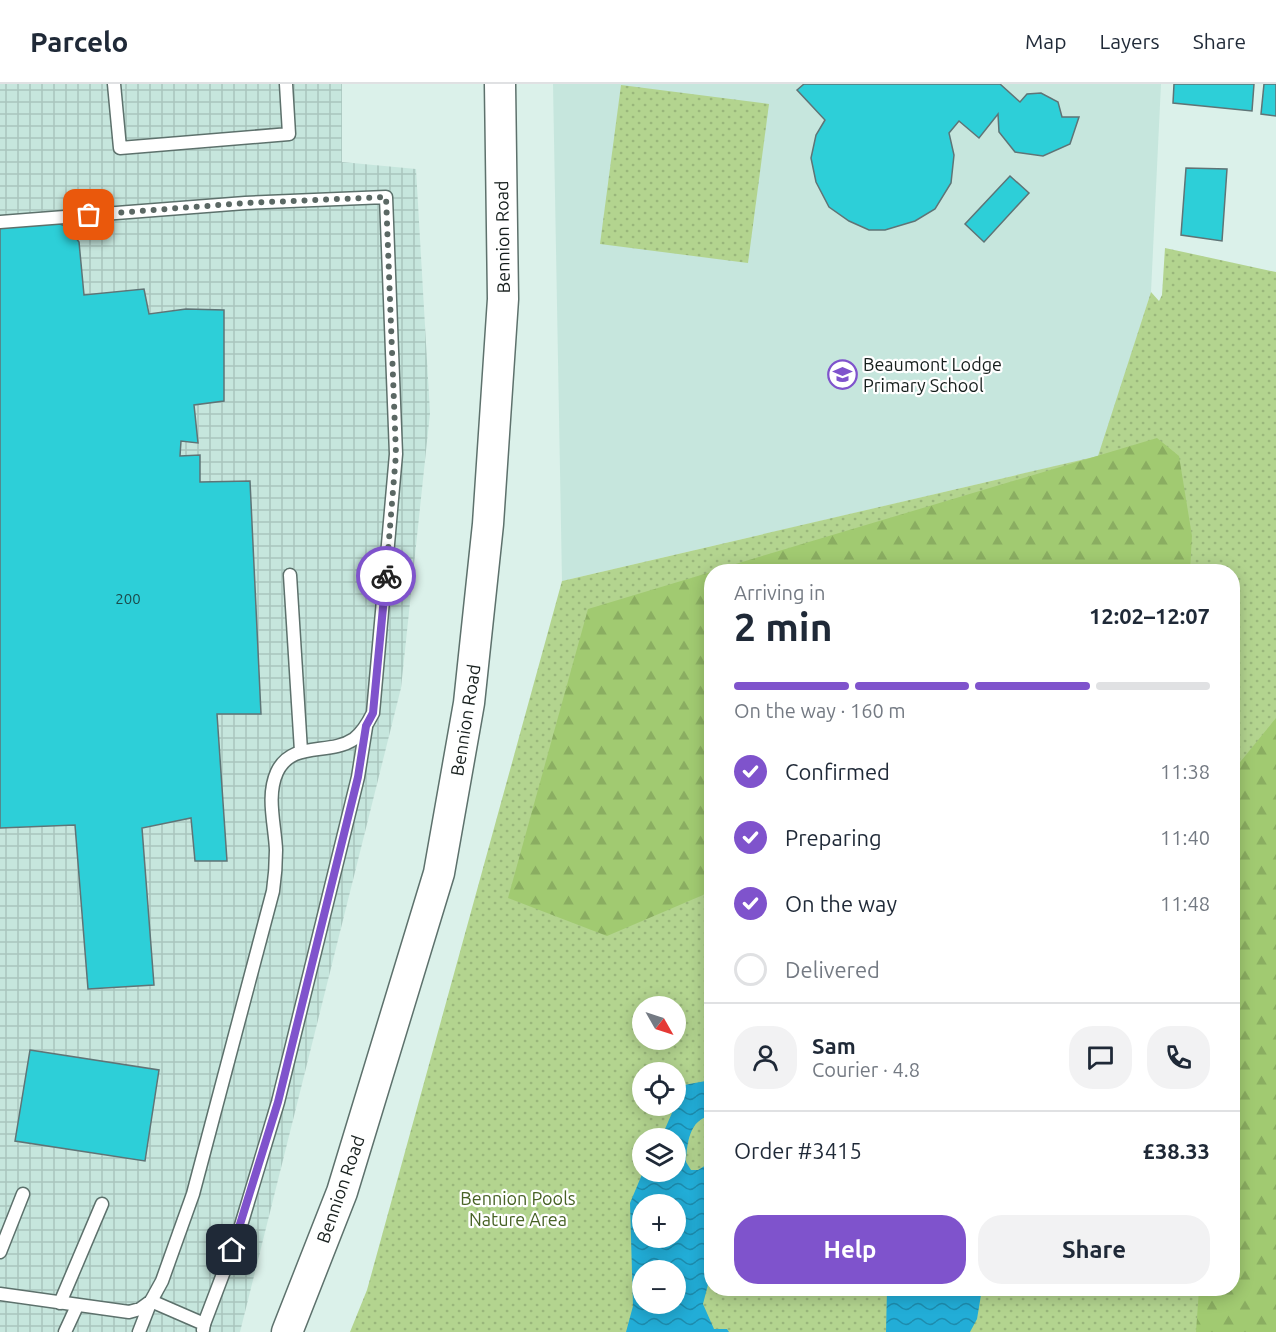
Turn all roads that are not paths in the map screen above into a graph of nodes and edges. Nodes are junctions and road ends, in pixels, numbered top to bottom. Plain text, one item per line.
1 (114, 84) edge
2 (286, 84) edge
3 (500, 84) edge
4 (0, 222) edge
5 (290, 575) dead end
6 (366, 726) junction
7 (301, 751) junction
8 (23, 1194) dead end
9 (102, 1204) dead end
10 (0, 1252) edge
11 (0, 1295) edge
12 (151, 1300) junction
13 (60, 1304) junction
14 (77, 1306) junction
15 (203, 1328) edge
16 (65, 1332) edge
17 (139, 1332) edge
18 (287, 1332) edge

1 - 2 lane
3 - 18 street, Bennion Road
4 - 6 lane
5 - 7 lane
6 - 7 lane
6 - 15 lane
7 - 12 lane
8 - 10 lane
9 - 13 lane
11 - 13 lane
12 - 14 lane
12 - 15 lane
12 - 17 lane
13 - 14 lane
14 - 16 lane

